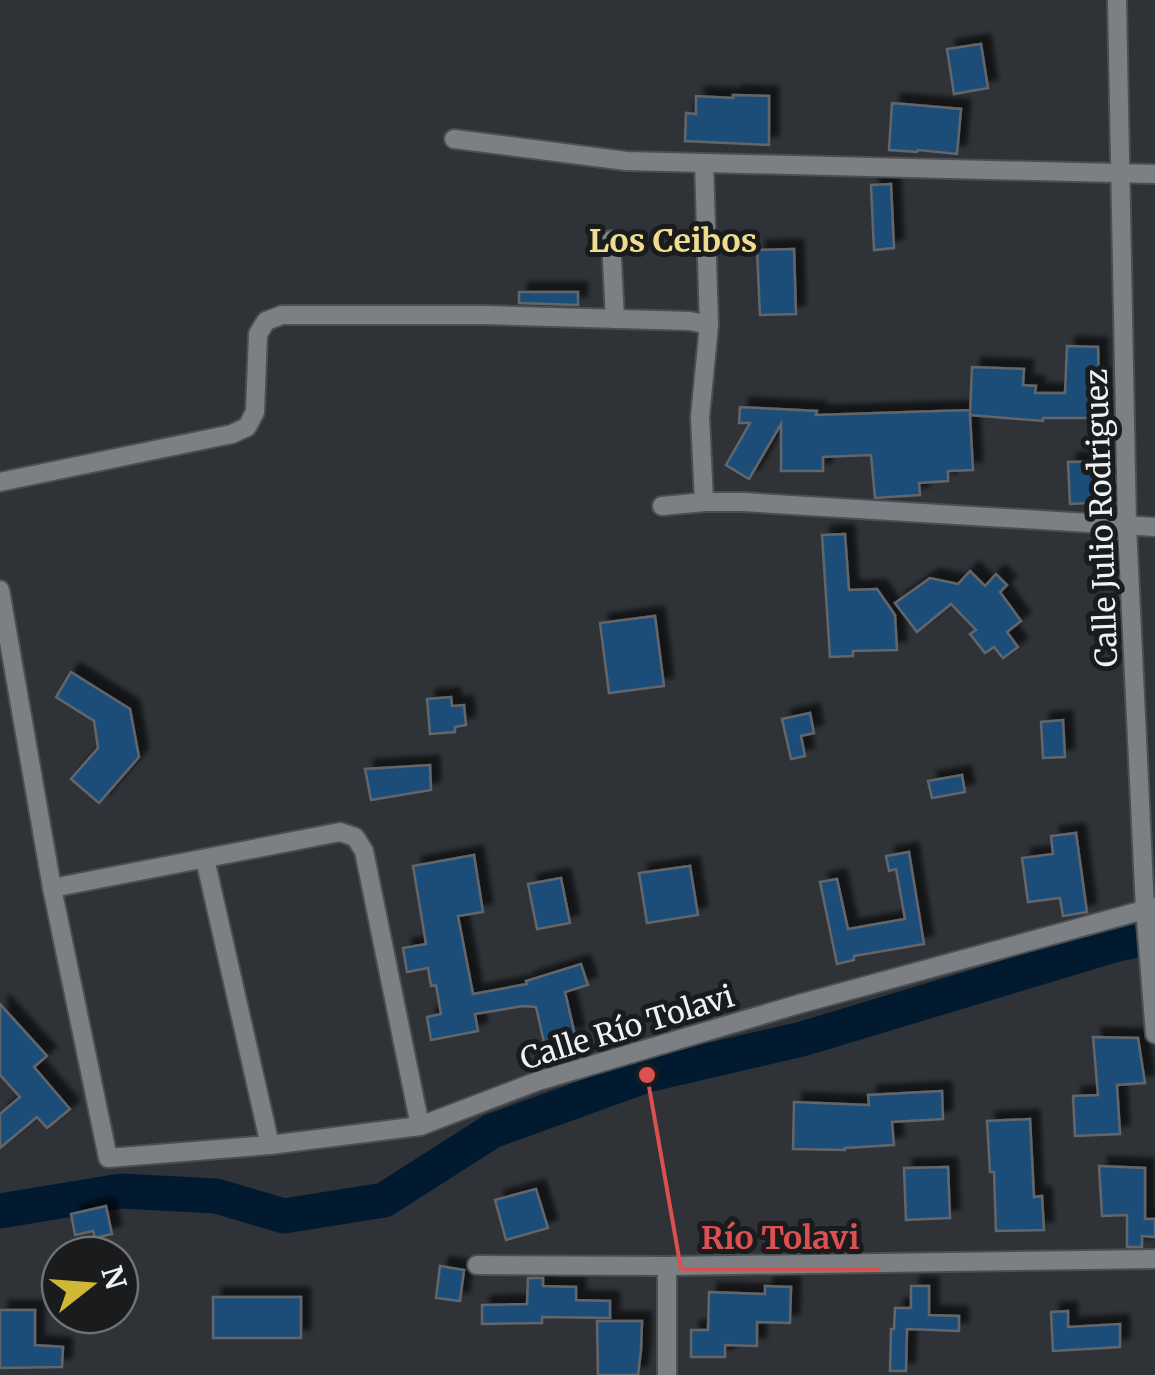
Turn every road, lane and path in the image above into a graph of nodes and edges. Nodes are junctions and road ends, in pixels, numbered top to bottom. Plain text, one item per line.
1 (1117, 0) edge
2 (454, 139) dead end
3 (704, 162) junction
4 (1119, 173) junction
5 (1155, 174) edge
6 (612, 240) dead end
7 (615, 319) junction
8 (709, 325) junction
9 (0, 482) edge
10 (704, 502) junction
11 (662, 506) dead end
12 (1127, 526) junction
13 (1155, 527) edge
14 (0, 590) edge
15 (205, 859) junction
16 (52, 888) junction
17 (1149, 914) edge
18 (1155, 1034) edge
19 (420, 1126) junction
20 (270, 1145) junction
21 (1155, 1259) edge
22 (478, 1265) dead end
23 (667, 1266) junction
24 (667, 1375) edge

1 - 4 street, Calle Julio Rodriguez
2 - 3 street
3 - 4 street
3 - 8 street
4 - 5 street
4 - 12 street, Calle Julio Rodriguez
6 - 7 street
7 - 8 street
7 - 9 street
8 - 10 street
10 - 11 street
10 - 12 street
12 - 13 street
12 - 17 street, Calle Julio Rodriguez
14 - 16 street
15 - 16 street
15 - 19 street
15 - 20 street
16 - 20 street, Calle Río Tolavi
17 - 18 street, Calle Julio Rodriguez
17 - 19 street, Calle Río Tolavi
19 - 20 street, Calle Río Tolavi
21 - 23 street
22 - 23 street
23 - 24 street

